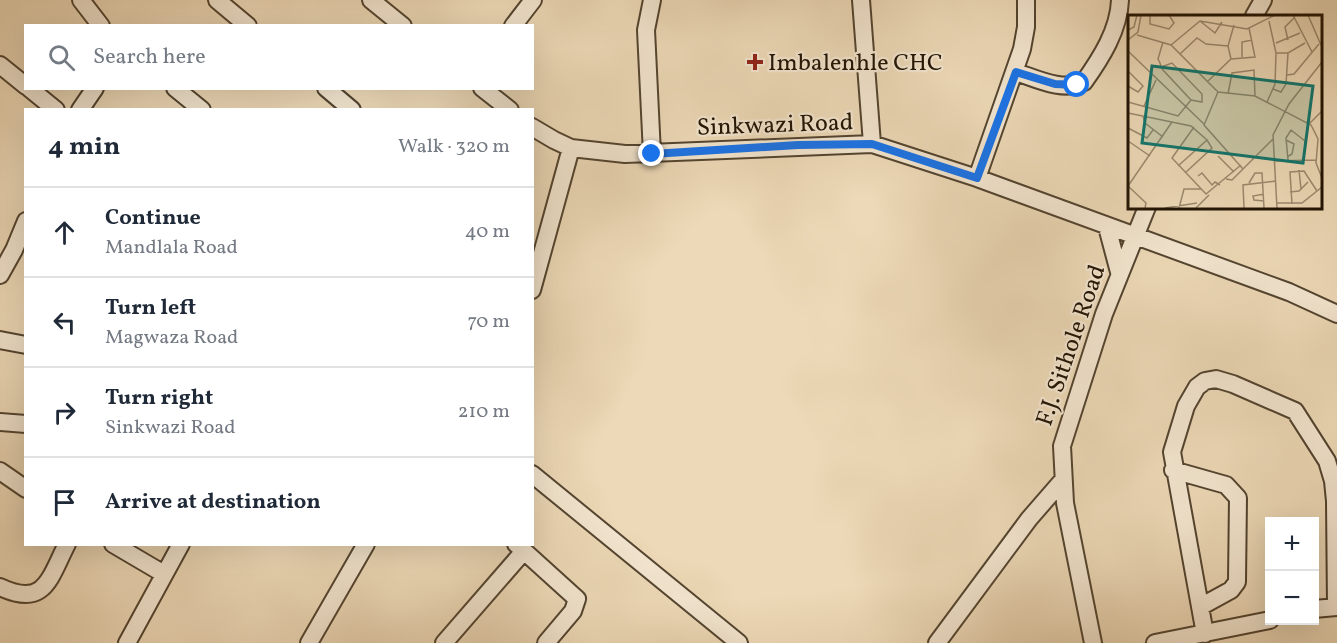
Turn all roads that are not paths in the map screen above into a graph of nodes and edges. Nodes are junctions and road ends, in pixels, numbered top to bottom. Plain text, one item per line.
1 (81, 0) edge
2 (217, 0) edge
3 (371, 0) edge
4 (533, 0) edge
5 (652, 0) edge
6 (861, 0) edge
7 (1026, 0) edge
8 (1120, 0) edge
9 (1263, 0) edge
10 (1255, 15) edge
11 (99, 24) edge
12 (246, 24) edge
13 (399, 24) edge
14 (515, 24) edge
15 (0, 65) edge
16 (1016, 72) junction
17 (24, 84) edge
18 (31, 90) edge
19 (94, 90) edge
20 (177, 90) edge
21 (485, 90) edge
22 (334, 91) edge
23 (53, 108) edge
24 (81, 108) edge
25 (200, 108) edge
26 (350, 108) edge
27 (507, 108) edge
28 (534, 128) edge
29 (872, 144) junction
30 (572, 148) junction
31 (652, 154) junction
32 (977, 178) junction
33 (1144, 208) edge
34 (1146, 208) edge
35 (24, 226) edge
36 (1103, 226) junction
37 (1134, 236) junction
38 (1119, 273) junction
39 (0, 275) edge
40 (534, 283) edge
41 (1337, 314) edge
42 (0, 340) edge
43 (24, 345) edge
44 (0, 422) edge
45 (24, 424) edge
46 (1173, 470) junction
47 (0, 471) edge
48 (534, 476) edge
49 (1062, 481) junction
50 (24, 488) edge
51 (66, 546) edge
52 (116, 546) edge
53 (181, 546) edge
54 (365, 546) edge
55 (520, 548) edge
56 (164, 574) junction
57 (0, 587) edge
58 (1200, 607) junction
59 (1336, 607) edge
60 (1319, 609) edge
61 (1265, 621) edge
62 (1205, 634) junction
63 (942, 642) edge
64 (127, 643) edge
65 (309, 643) edge
66 (444, 643) edge
67 (546, 643) edge
68 (739, 643) edge
69 (1093, 643) edge
70 (1155, 643) edge

1 - 11 street
2 - 12 street
3 - 13 street
4 - 14 street
5 - 31 street
6 - 29 street
7 - 16 street
8 - 16 street
9 - 10 street
15 - 17 street
16 - 32 street
18 - 23 street
19 - 24 street
20 - 25 street
21 - 27 street
22 - 26 street
28 - 30 street, Sinkwazi Road
29 - 31 street, Sinkwazi Road
29 - 32 street, Sinkwazi Road
30 - 31 street, Sinkwazi Road
30 - 40 street
32 - 36 street, Sinkwazi Road
33 - 36 street
34 - 37 street, F.J. Sithole Road
35 - 39 street
36 - 37 street, Sinkwazi Road
36 - 38 street
37 - 38 street, F.J. Sithole Road
37 - 41 street, Sinkwazi Road
38 - 49 street, F.J. Sithole Road
42 - 43 street
44 - 45 street
46 - 58 street
46 - 58 street
46 - 59 street
47 - 50 street
48 - 68 street
49 - 63 street
49 - 69 street, F.J. Sithole Road
51 - 57 street
52 - 56 street
53 - 56 street
54 - 65 street
55 - 66 street
55 - 67 street
56 - 64 street
58 - 62 street
59 - 60 street
61 - 62 street
62 - 70 street

